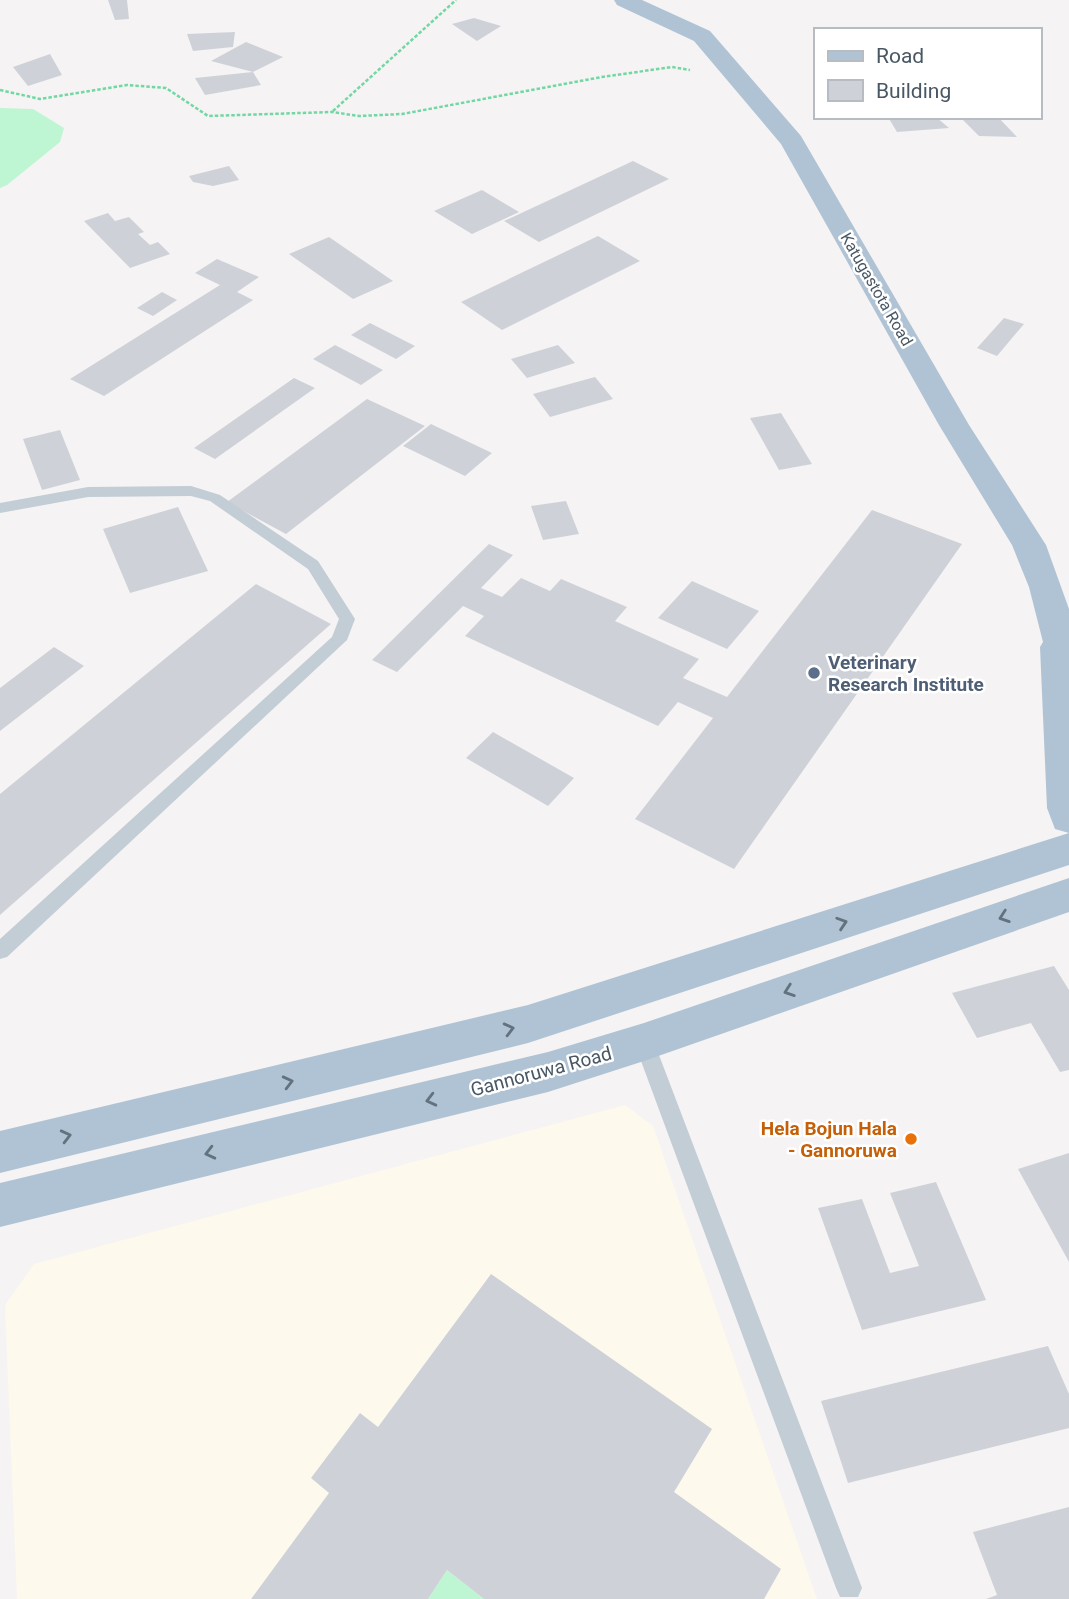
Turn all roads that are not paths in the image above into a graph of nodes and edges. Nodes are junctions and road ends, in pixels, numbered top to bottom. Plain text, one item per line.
1 (625, 0) edge
2 (0, 508) edge
3 (1058, 638) junction
4 (1069, 674) edge
5 (1069, 818) edge
6 (1069, 849) edge
7 (1069, 895) edge
8 (0, 951) edge
9 (644, 1042) junction
10 (0, 1152) edge
11 (0, 1205) edge
12 (849, 1588) dead end

1 - 3 main road, Katugastota Road
2 - 8 lane
3 - 4 main road, Katugastota Road
3 - 5 main road, Katugastota Road
10 -> 6 main road
7 -> 9 main road, Gannoruwa Road
9 -> 11 main road, Gannoruwa Road
9 - 12 lane

